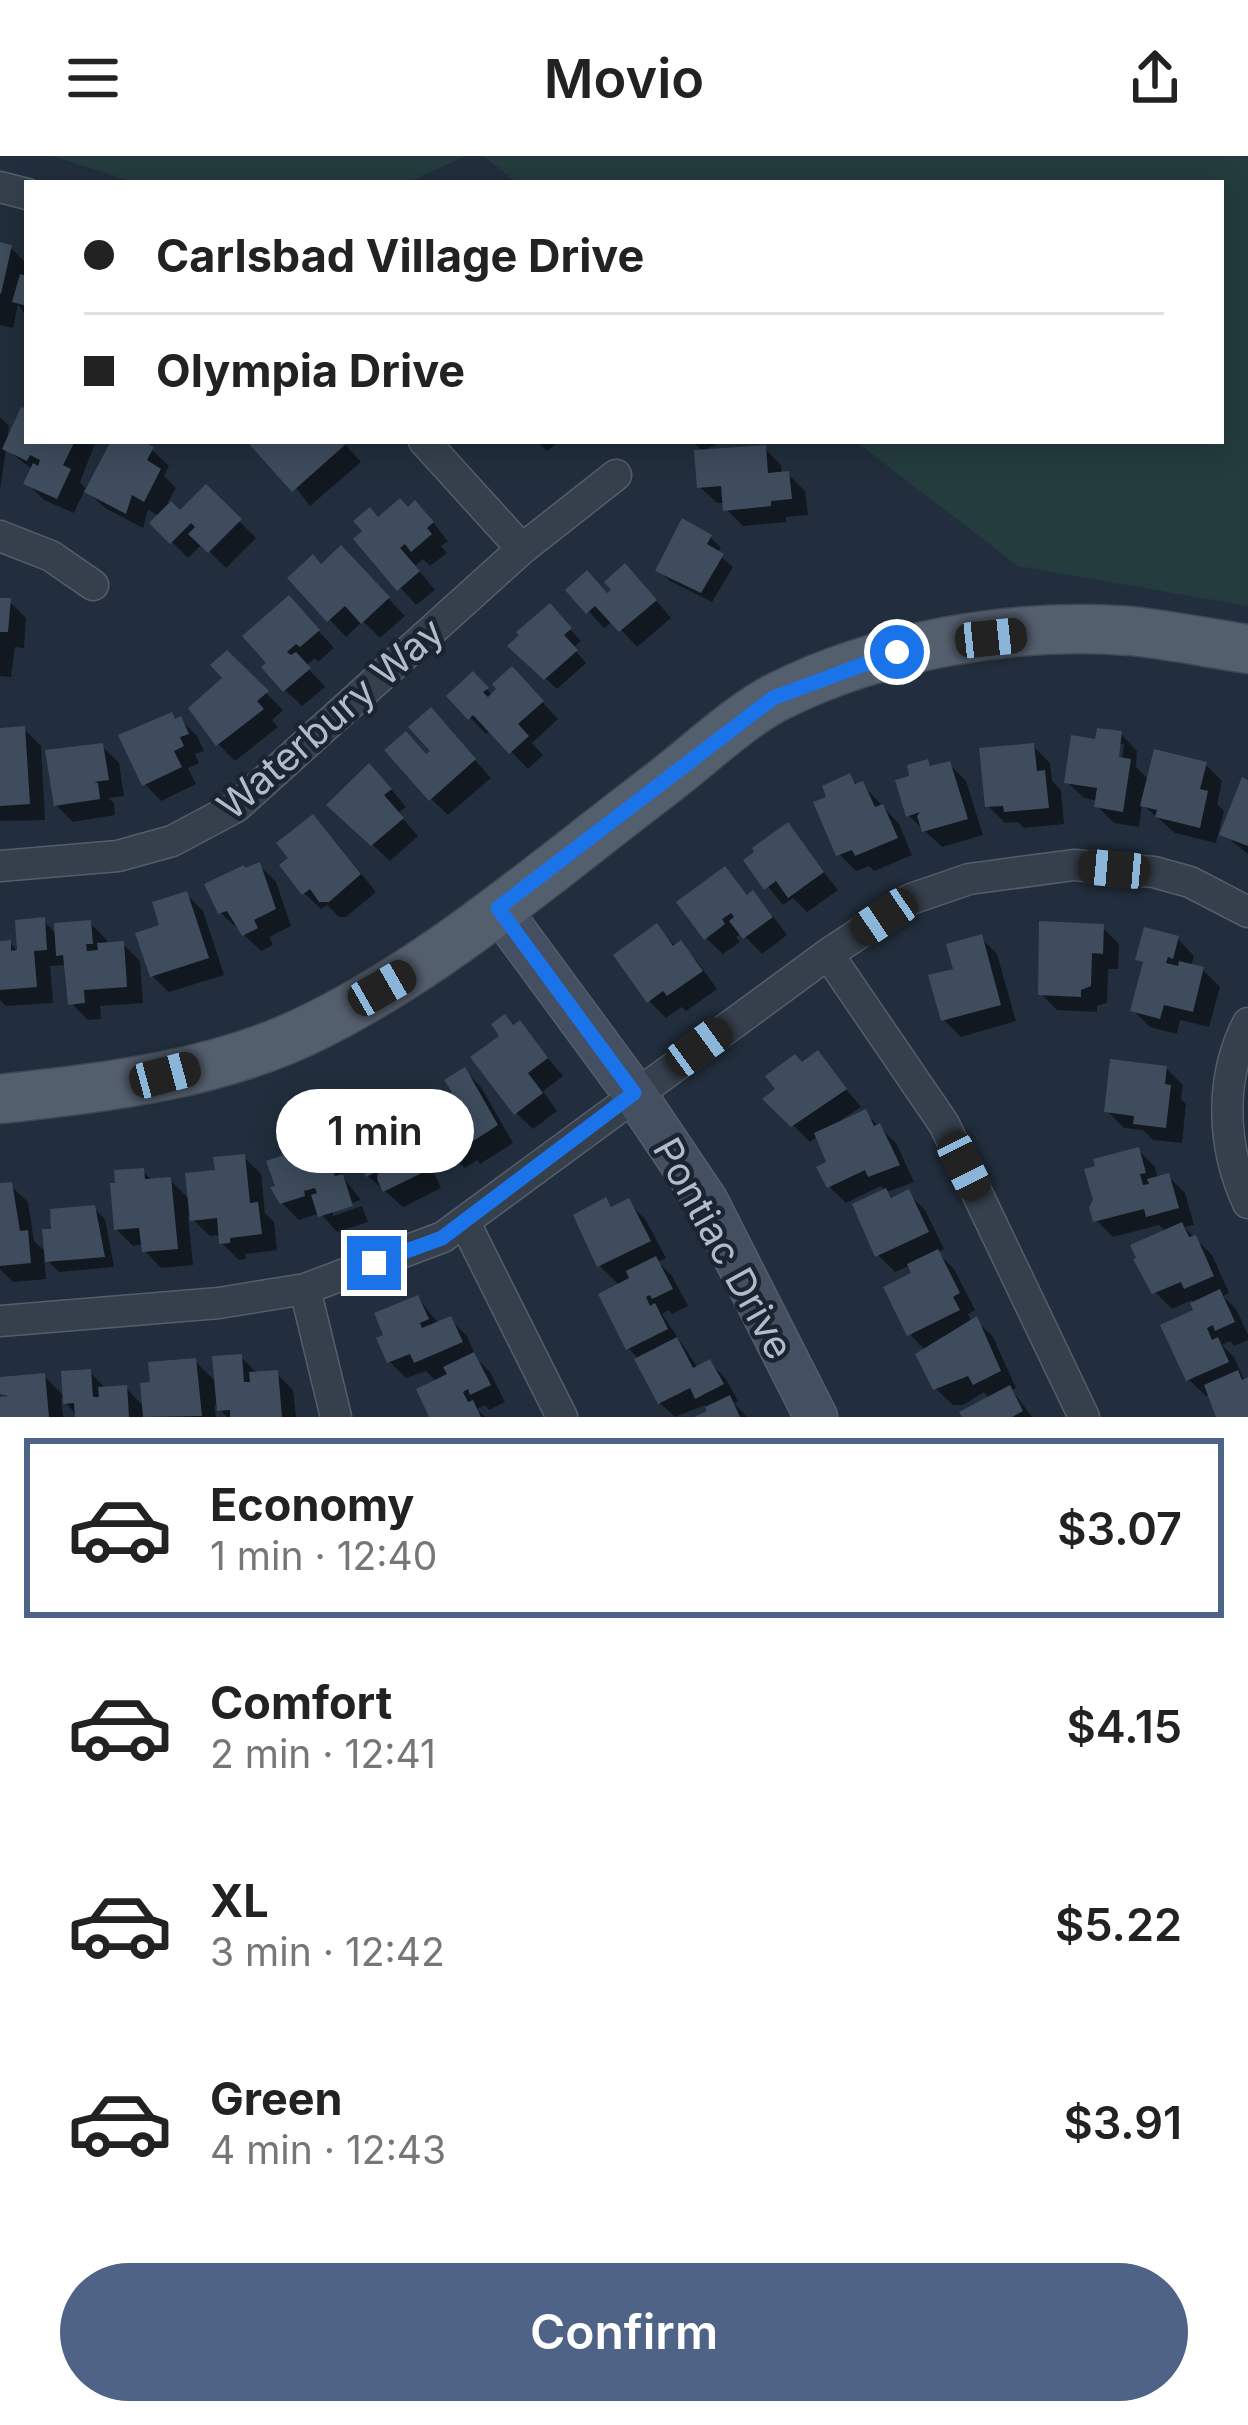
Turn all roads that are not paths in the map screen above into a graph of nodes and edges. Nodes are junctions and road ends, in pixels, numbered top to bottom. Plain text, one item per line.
1 (427, 444) edge
2 (616, 476) dead end
3 (0, 536) edge
4 (523, 549) junction
5 (93, 585) dead end
6 (1248, 649) edge
7 (0, 866) edge
8 (498, 908) junction
9 (1248, 912) edge
10 (828, 954) junction
11 (1248, 1023) edge
12 (634, 1093) junction
13 (0, 1099) edge
14 (1248, 1203) edge
15 (465, 1223) junction
16 (305, 1288) junction
17 (0, 1322) edge
18 (335, 1417) edge
19 (562, 1417) edge
20 (816, 1417) edge
21 (1084, 1417) edge

1 - 4 street
2 - 4 street, Waterbury Way
3 - 5 street
4 - 7 street, Waterbury Way
6 - 8 main road
8 - 12 main road, Pontiac Drive
8 - 13 main road
9 - 10 street
10 - 12 street
10 - 21 street
11 - 14 street
12 - 15 street
12 - 20 main road, Pontiac Drive
15 - 16 street
15 - 19 street
16 - 17 street
16 - 18 street

